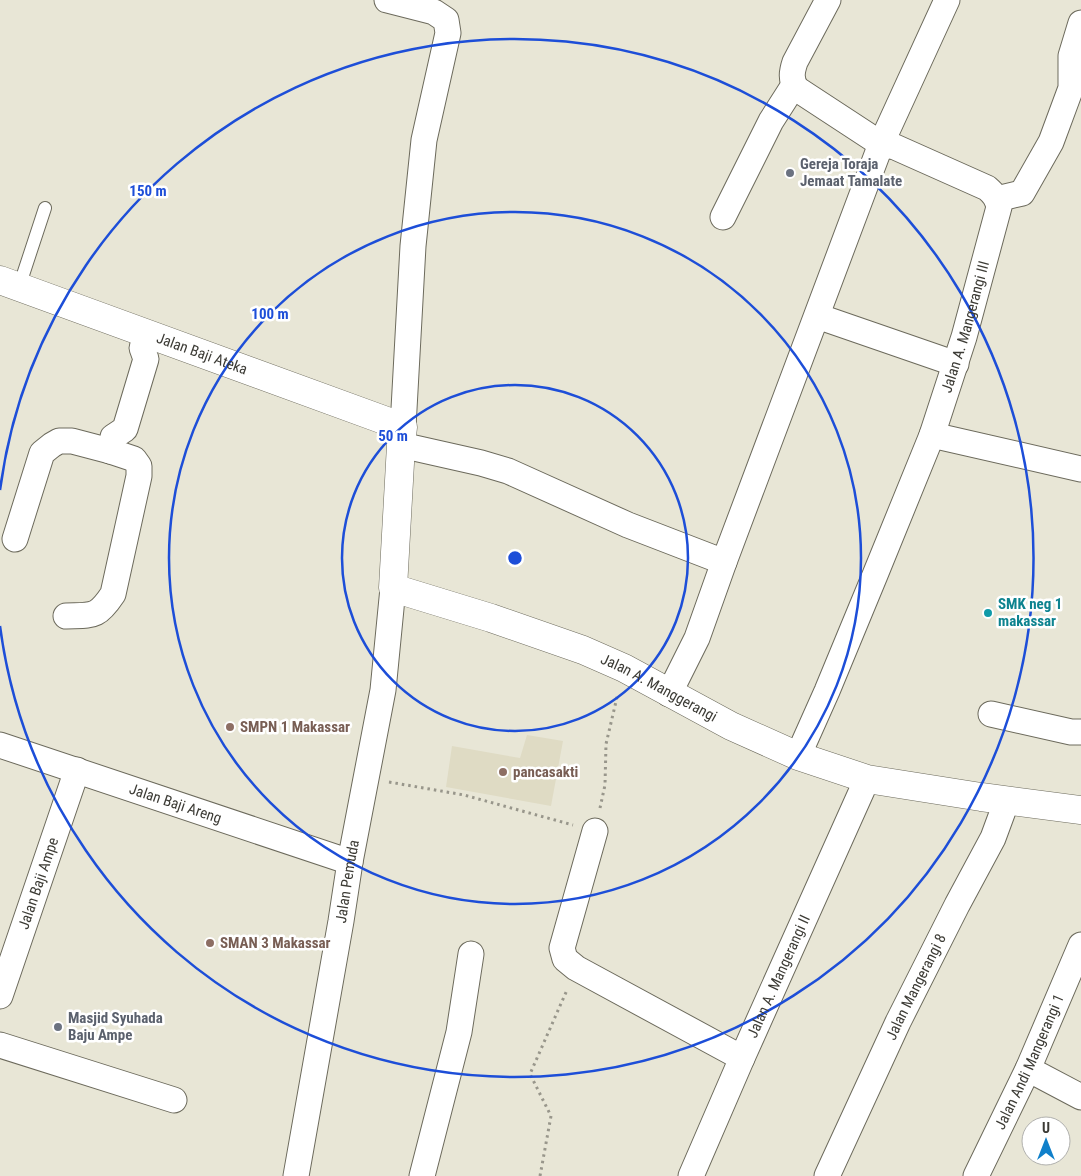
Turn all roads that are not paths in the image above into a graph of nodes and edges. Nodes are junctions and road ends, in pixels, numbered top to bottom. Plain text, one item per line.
1 (387, 0) edge
2 (828, 0) edge
3 (947, 0) edge
4 (1081, 23) edge
5 (794, 85) junction
6 (881, 144) junction
7 (997, 199) junction
8 (45, 208) dead end
9 (724, 217) dead end
10 (10, 284) edge
11 (817, 316) junction
12 (144, 341) junction
13 (956, 364) junction
14 (932, 435) junction
15 (402, 436) junction
16 (111, 444) junction
17 (1081, 469) edge
18 (15, 539) dead end
19 (724, 562) junction
20 (394, 588) junction
21 (66, 616) dead end
22 (669, 694) junction
23 (991, 714) dead end
24 (1081, 732) edge
25 (0, 745) edge
26 (798, 756) junction
27 (77, 770) junction
28 (867, 779) junction
29 (1007, 800) junction
30 (1081, 810) edge
31 (595, 831) road end
32 (350, 862) junction
33 (1081, 945) edge
34 (471, 954) dead end
35 (0, 996) edge
36 (0, 1045) edge
37 (742, 1058) junction
38 (1028, 1069) junction
39 (1081, 1097) edge
40 (174, 1100) dead end
41 (296, 1176) edge
42 (422, 1176) edge
43 (691, 1176) edge
44 (827, 1176) edge
45 (976, 1176) edge

1 - 15 street
2 - 5 street
3 - 6 street
4 - 7 street
5 - 6 street
5 - 9 street
6 - 7 street
6 - 11 street
7 - 13 street, Jalan A. Mangerangi III
8 - 10 lane
10 - 12 street, Jalan Baji Ateka
11 - 13 street
11 - 19 street
12 - 15 street, Jalan Baji Ateka
12 - 16 street
13 - 14 street, Jalan A. Mangerangi III
14 - 17 street
14 - 26 street, Jalan A. Mangerangi III
15 - 19 street
15 - 20 street
16 - 18 street
16 - 21 street
19 - 22 street
20 - 22 street, Jalan A. Manggerangi
20 - 32 street, Jalan Pemuda
22 - 26 street, Jalan A. Manggerangi
23 - 24 street
25 - 27 street, Jalan Baji Areng
26 - 28 street, Jalan A. Manggerangi
27 - 32 street, Jalan Baji Areng
27 - 35 street, Jalan Baji Ampe
28 - 29 street, Jalan A. Manggerangi
28 - 37 street, Jalan A. Mangerangi II
29 - 30 street, Jalan A. Manggerangi
29 - 44 street, Jalan Mangerangi 8
31 - 37 street
32 - 41 street, Jalan Pemuda
33 - 38 street, Jalan Andi Mangerangi 1
34 - 42 street
36 - 40 street
37 - 43 street, Jalan A. Mangerangi II
38 - 39 street
38 - 45 street, Jalan Andi Mangerangi 1

